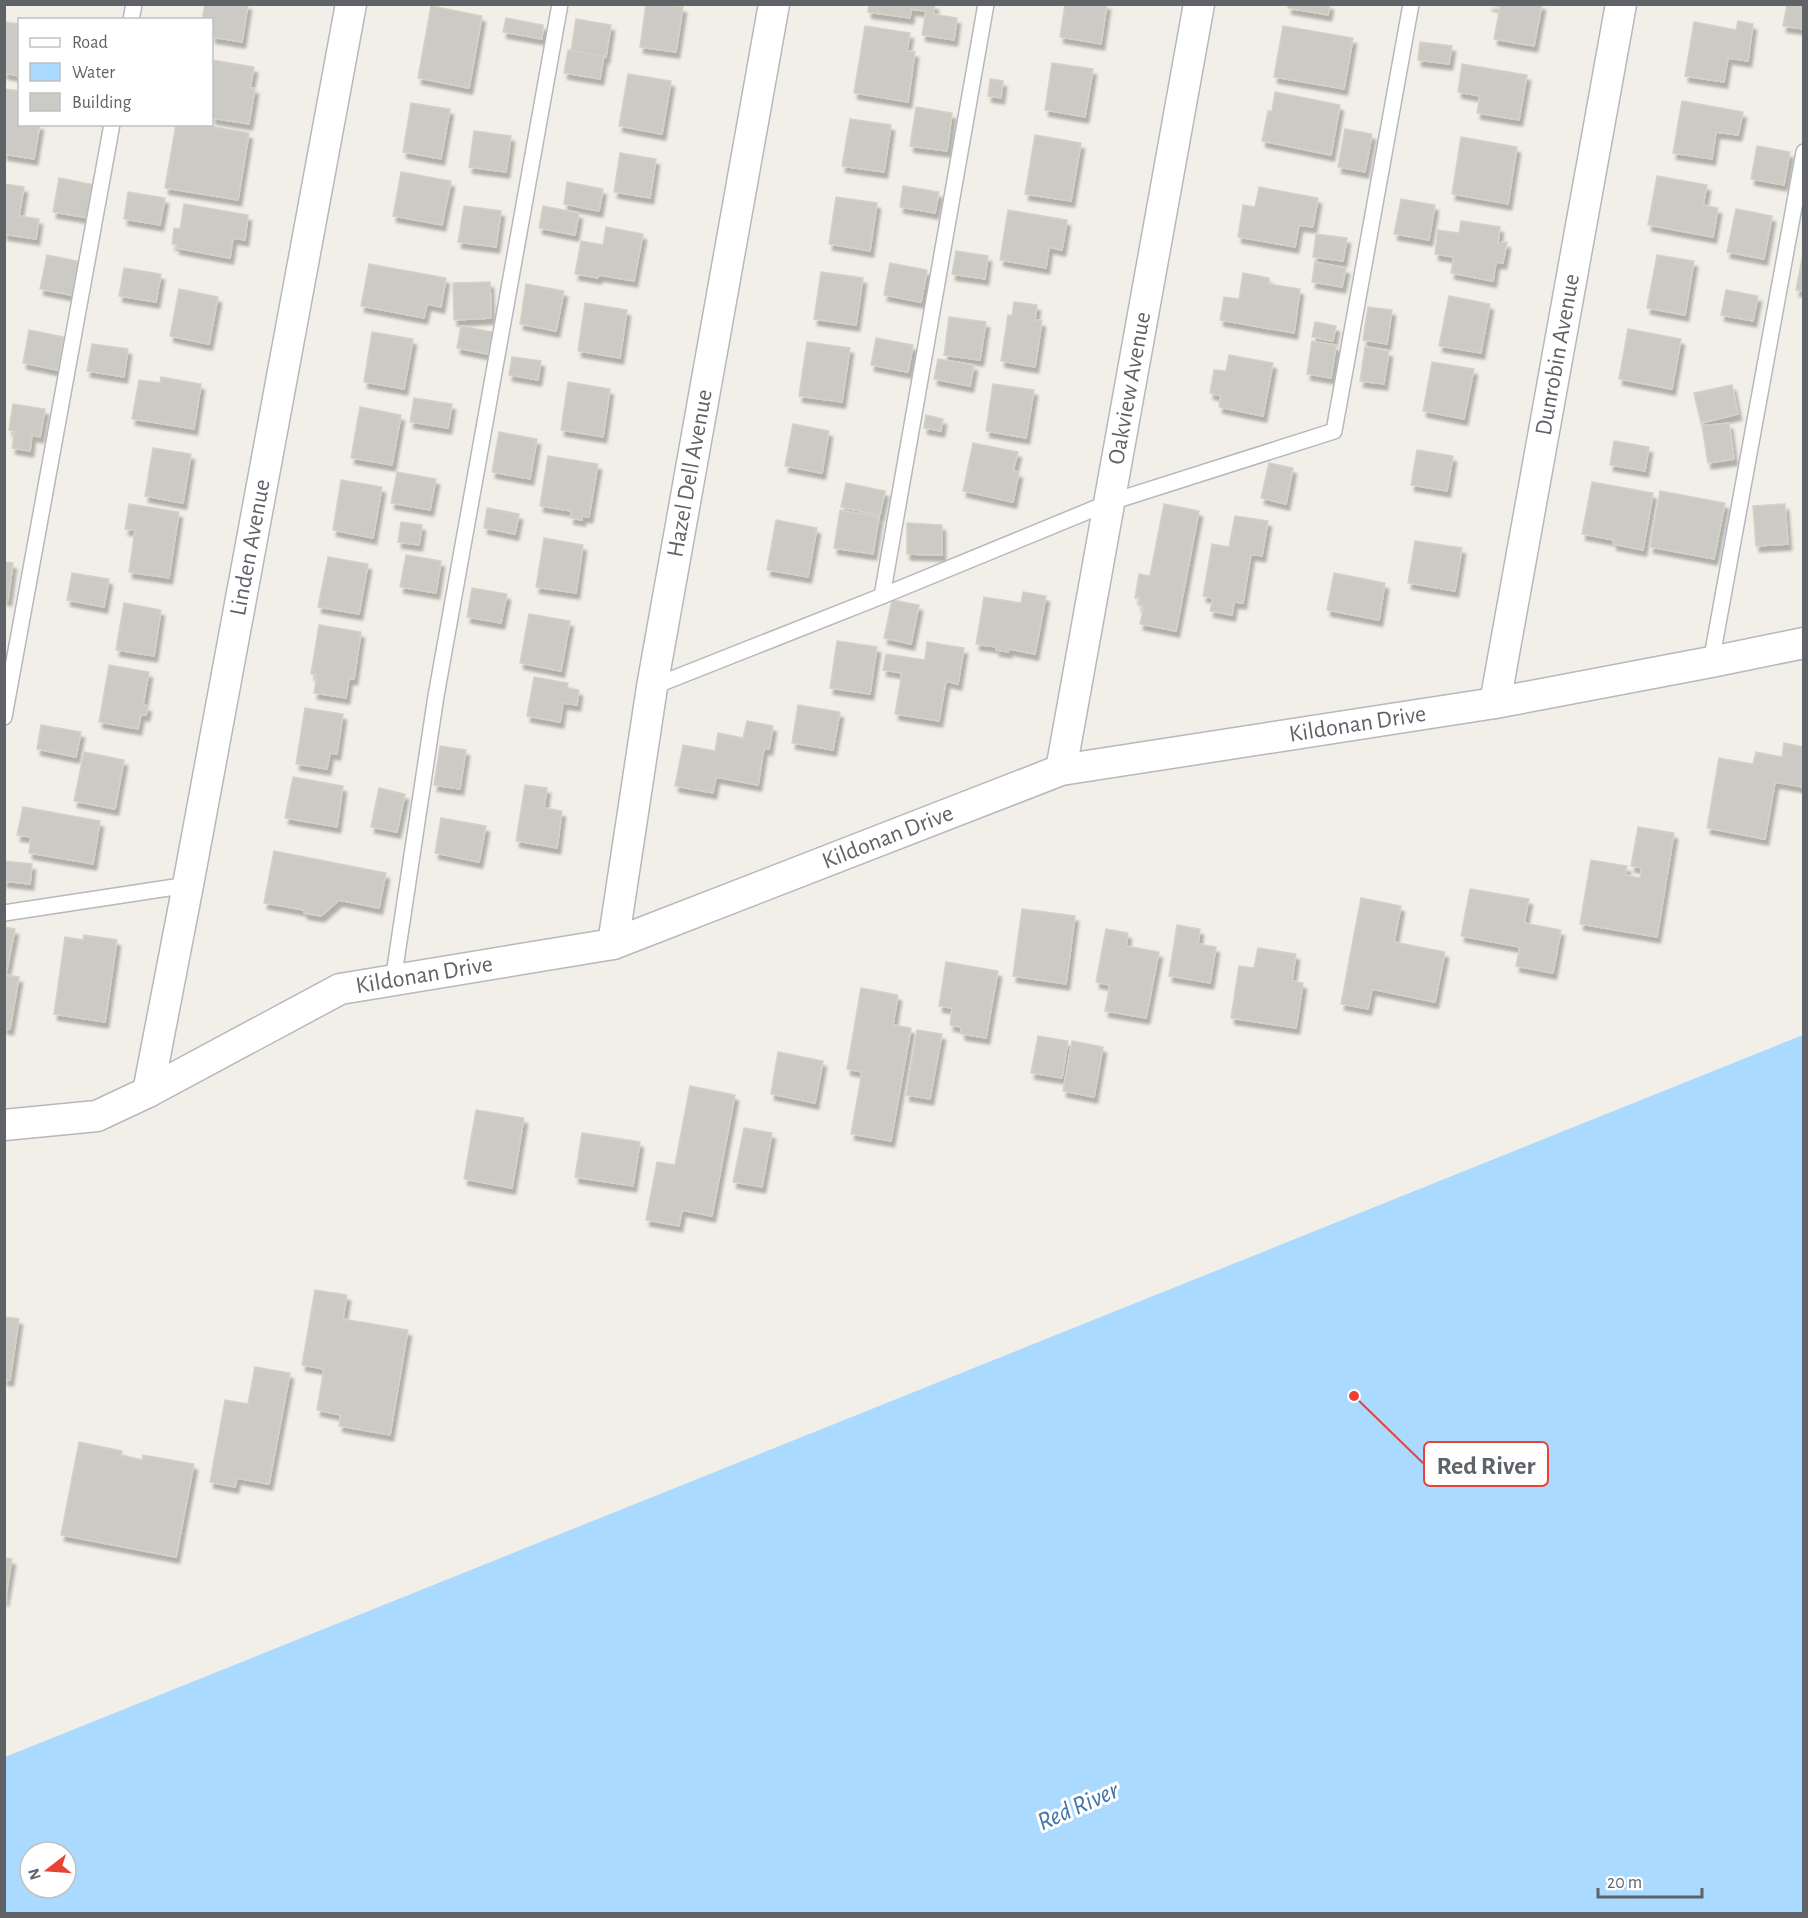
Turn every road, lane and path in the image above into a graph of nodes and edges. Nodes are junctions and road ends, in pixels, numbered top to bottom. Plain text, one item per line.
1 (351, 4) edge
2 (560, 4) edge
3 (774, 4) edge
4 (986, 4) edge
5 (1199, 4) edge
6 (1411, 4) edge
7 (1621, 4) edge
8 (112, 126) edge
9 (1803, 152) edge
10 (1108, 503) junction
11 (882, 596) junction
12 (1803, 643) edge
13 (1711, 663) junction
14 (652, 687) junction
15 (1495, 703) junction
16 (4, 717) edge
17 (1061, 770) junction
18 (188, 885) junction
19 (4, 913) edge
20 (613, 944) junction
21 (393, 981) junction
22 (148, 1092) junction
23 (4, 1125) edge

1 - 18 street, Linden Avenue
2 - 21 lane
3 - 14 street, Hazel Dell Avenue
4 - 11 lane
5 - 10 street, Oakview Avenue
6 - 10 lane
7 - 15 street, Dunrobin Avenue
8 - 16 lane
9 - 13 lane
10 - 11 lane
10 - 17 street, Oakview Avenue
11 - 14 lane
12 - 13 street, Kildonan Drive
13 - 15 street, Kildonan Drive
14 - 20 street, Hazel Dell Avenue
15 - 17 street, Kildonan Drive
17 - 20 street, Kildonan Drive
18 - 19 lane
18 - 22 street, Linden Avenue
20 - 21 street, Kildonan Drive
21 - 22 street, Kildonan Drive
22 - 23 street, Kildonan Drive

